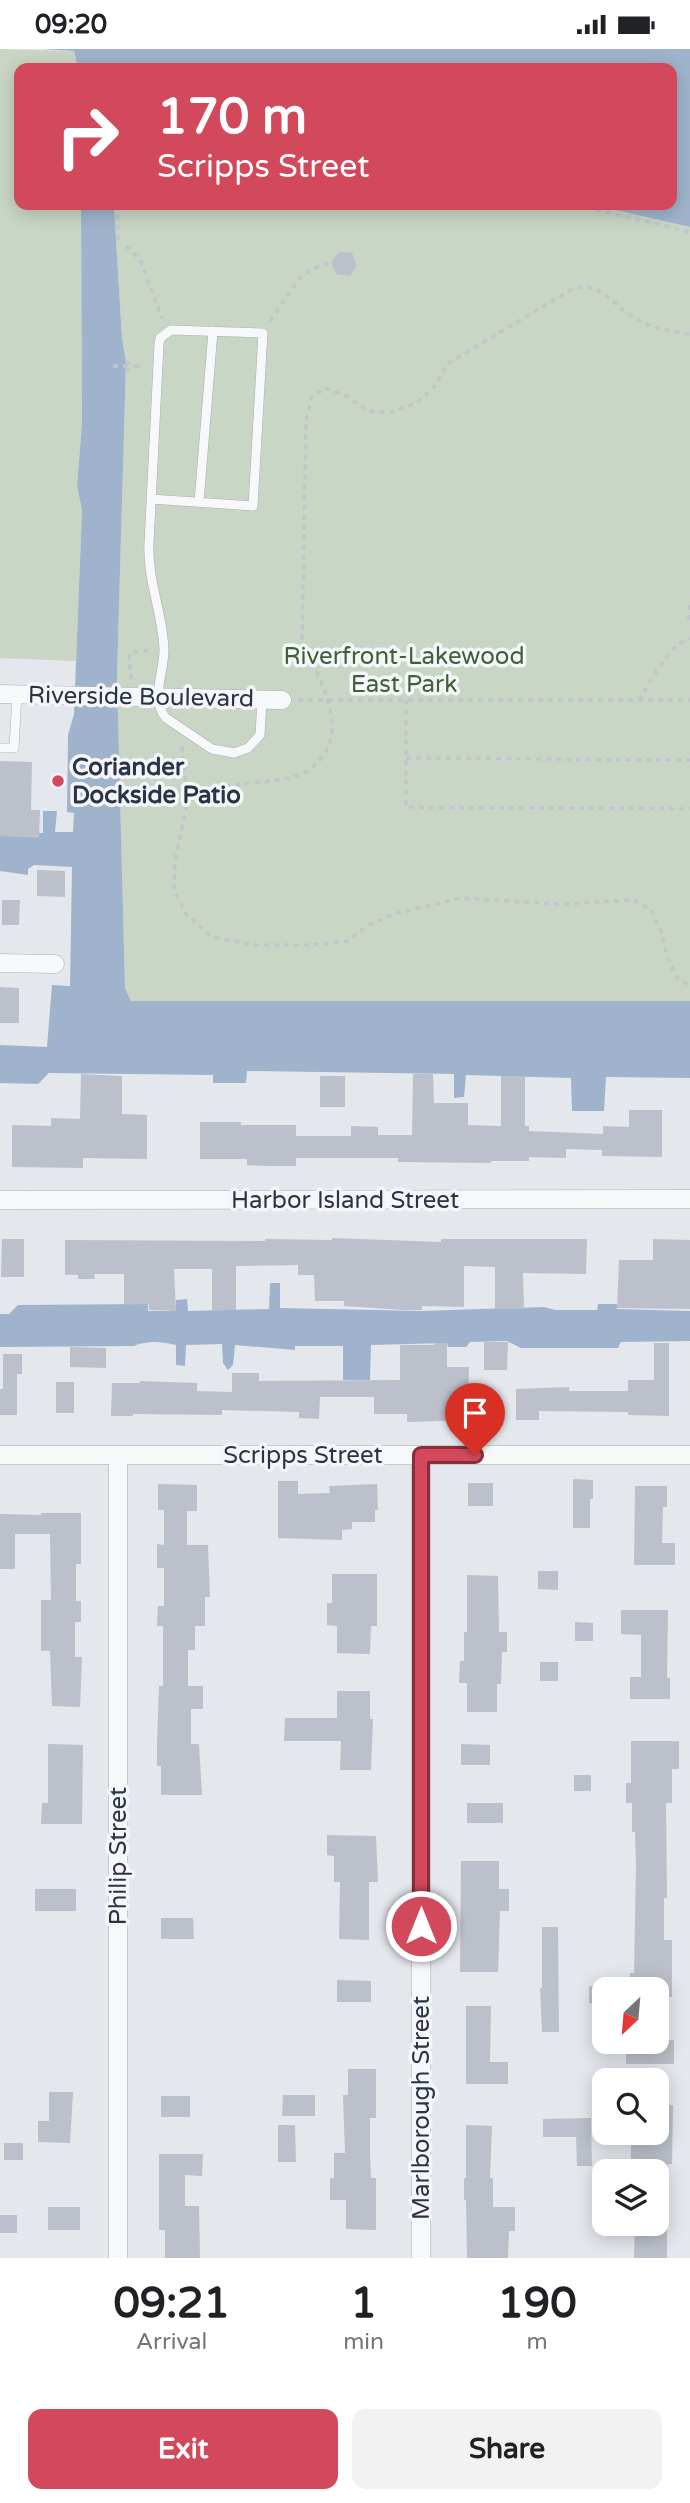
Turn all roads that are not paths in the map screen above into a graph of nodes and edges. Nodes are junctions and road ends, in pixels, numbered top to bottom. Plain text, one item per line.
1 (213, 331) junction
2 (151, 499) junction
3 (198, 502) junction
4 (8, 694) edge
5 (158, 698) junction
6 (262, 700) junction
7 (282, 700) road end
8 (0, 748) edge
9 (0, 963) edge
10 (55, 964) dead end
11 (690, 1199) edge
12 (0, 1200) edge
13 (0, 1455) edge
14 (118, 1455) junction
15 (421, 1455) junction
16 (690, 1455) edge
17 (118, 2258) edge
18 (421, 2258) edge

1 - 2 lane
1 - 3 lane
1 - 3 lane
2 - 3 lane
2 - 5 lane
4 - 5 street, Riverside Boulevard
4 - 8 lane
5 - 6 street, Riverside Boulevard
5 - 6 lane
6 - 7 street, Riverside Boulevard
9 - 10 street
11 - 12 street, Harbor Island Street
13 - 14 street, Scripps Street
14 - 15 street, Scripps Street
14 - 17 street, Philip Street
15 - 16 street, Scripps Street
15 - 18 street, Marlborough Street

